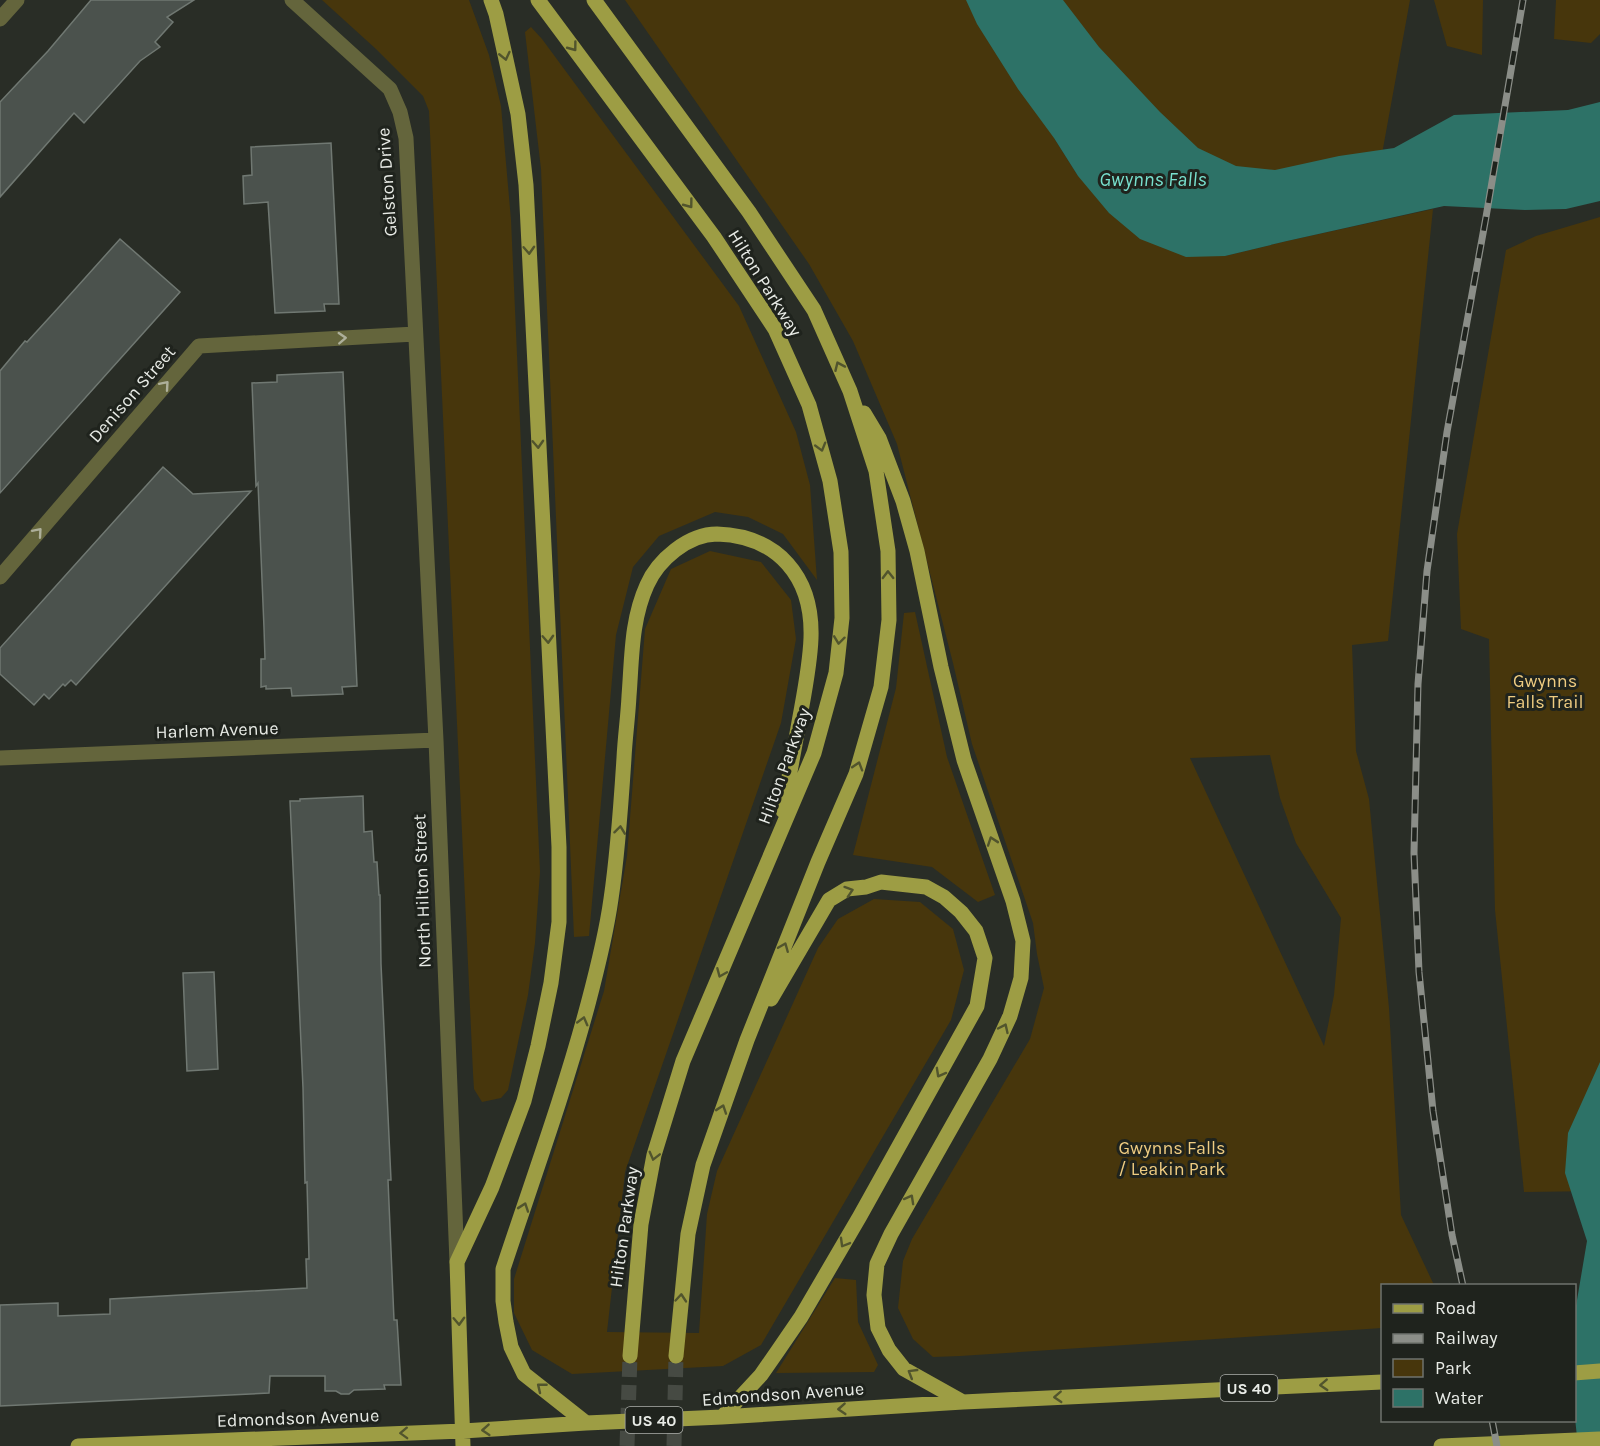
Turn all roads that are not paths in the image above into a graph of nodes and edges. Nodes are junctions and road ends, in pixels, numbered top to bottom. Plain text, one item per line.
1 (17, 0) edge
2 (292, 0) edge
3 (491, 0) edge
4 (538, 0) edge
5 (594, 0) edge
6 (0, 19) edge
7 (415, 334) junction
8 (850, 391) junction
9 (0, 577) edge
10 (435, 740) junction
11 (0, 758) edge
12 (777, 842) junction
13 (747, 1040) junction
14 (457, 1262) junction
15 (630, 1356) tunnel mouth
16 (676, 1356) tunnel mouth
17 (1600, 1371) edge
18 (1576, 1373) edge
19 (1381, 1382) edge
20 (963, 1402) junction
21 (722, 1417) junction
22 (586, 1424) junction
23 (463, 1439) edge
24 (1600, 1439) edge
25 (78, 1446) edge
26 (1441, 1446) edge

1 - 6 street
2 - 7 street, Gelston Drive
3 -> 14 main road
4 -> 12 main road, Hilton Parkway
8 -> 5 main road, Hilton Parkway
9 -> 7 street, Denison Street
7 - 10 street, North Hilton Street
13 -> 8 main road, Hilton Parkway
20 -> 8 main road
10 - 11 street, Harlem Avenue
10 - 14 street, North Hilton Street
12 -> 15 main road, Hilton Parkway
22 -> 12 main road
16 -> 13 main road, Hilton Parkway
13 -> 21 main road
14 -> 23 main road, North Hilton Street
17 - 18 main road
19 -> 20 main road, Edmondson Avenue / US 40
20 -> 21 main road, Edmondson Avenue / US 40
21 - 22 main road, Edmondson Avenue / US 40
22 -> 23 main road, Edmondson Avenue / US 40
23 -> 25 main road, Edmondson Avenue / US 40
24 - 26 main road

